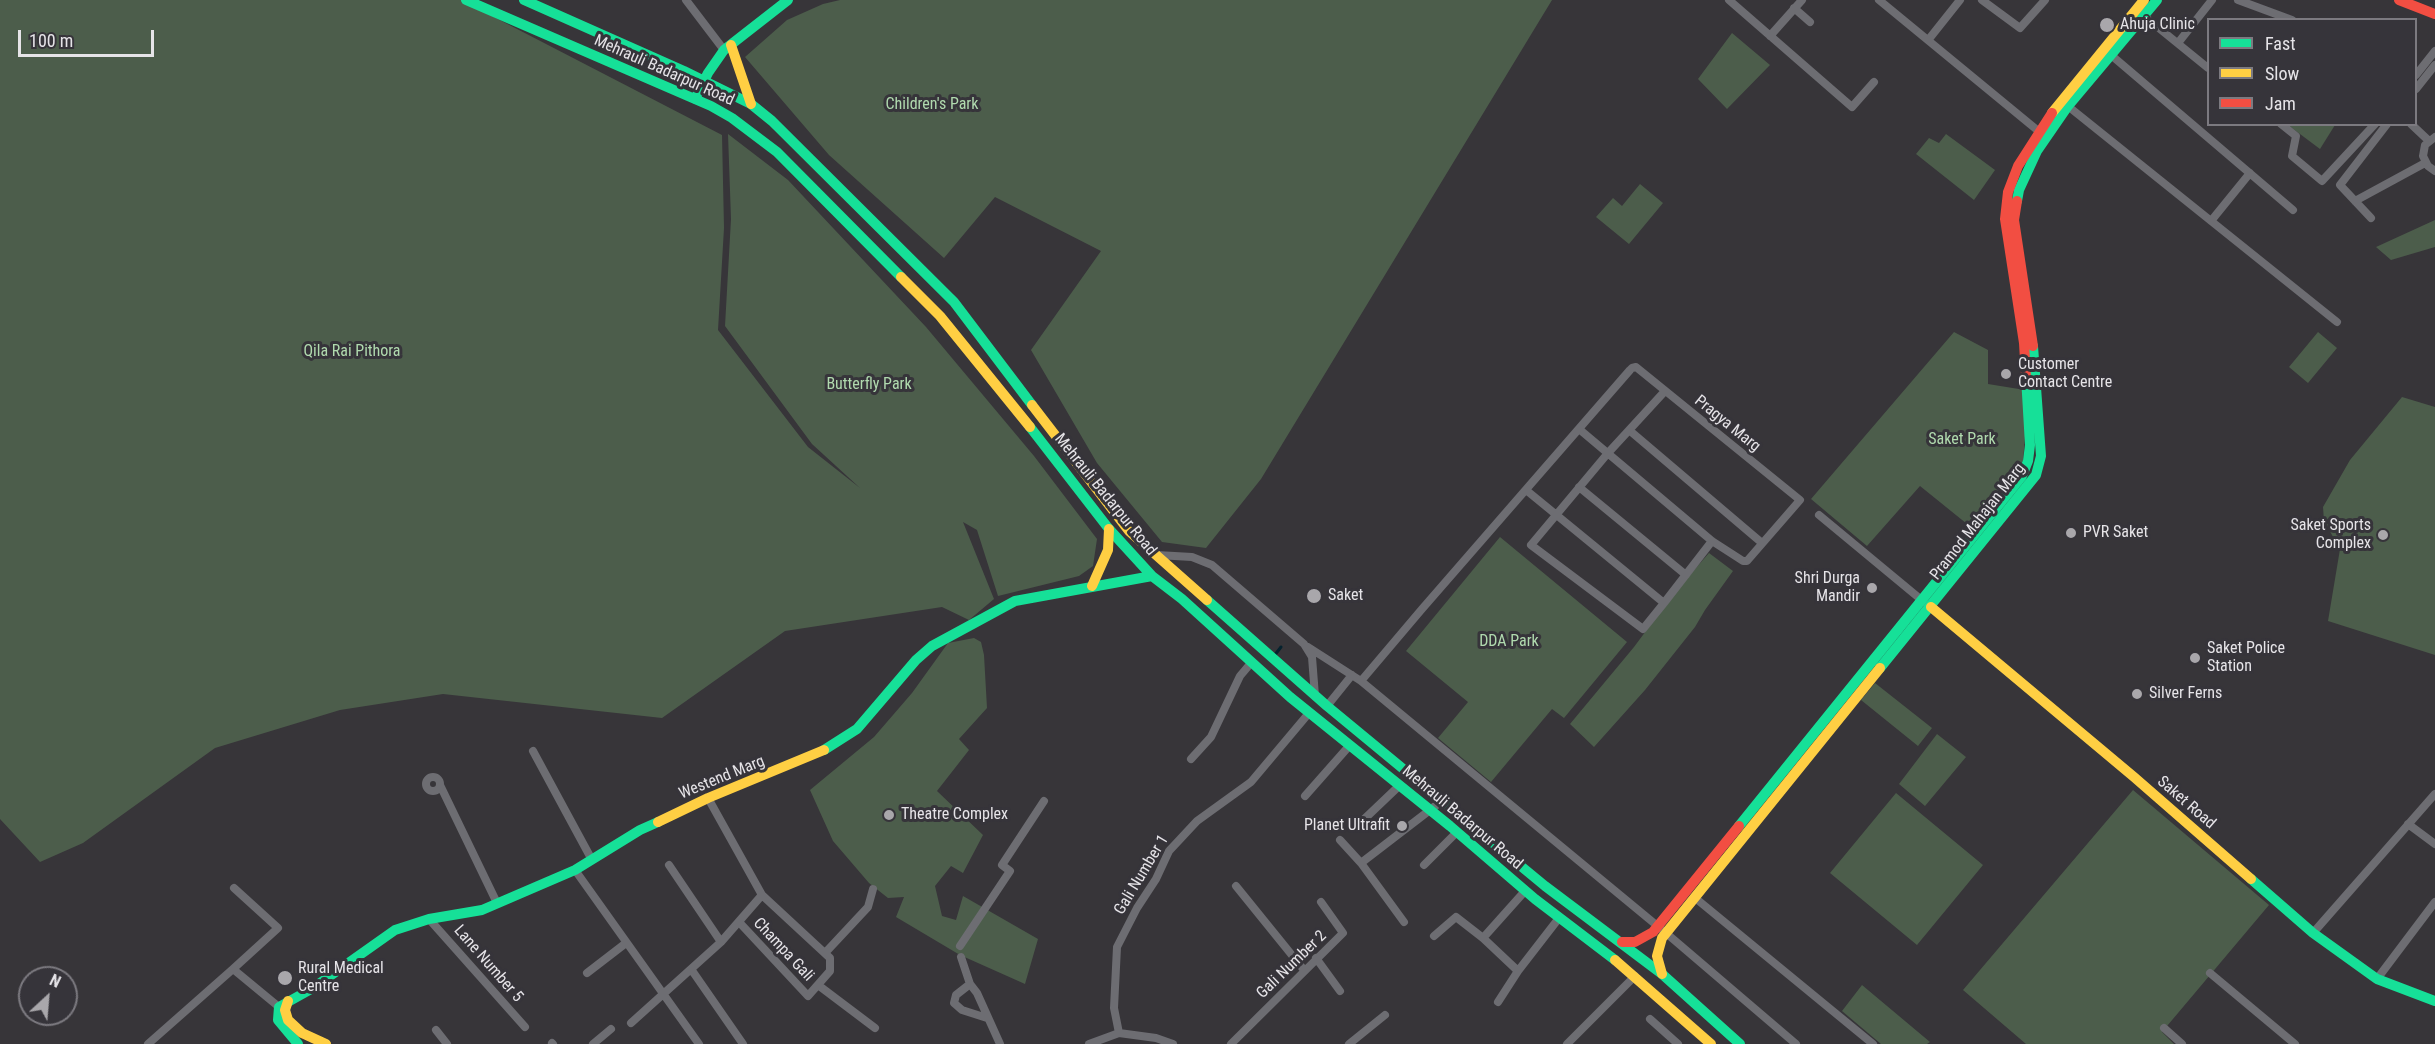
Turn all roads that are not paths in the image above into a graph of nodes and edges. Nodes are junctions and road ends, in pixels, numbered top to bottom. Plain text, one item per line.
1 (466, 0) edge
2 (524, 0) edge
3 (686, 0) edge
4 (788, 0) edge
5 (1729, 0) edge
6 (1802, 0) edge
7 (1879, 0) edge
8 (1960, 0) edge
9 (1982, 0) edge
10 (2045, 0) edge
11 (2144, 0) edge
12 (2157, 0) edge
13 (2212, 0) edge
14 (2238, 0) edge
15 (2398, 0) edge
16 (1991, 3) edge
17 (1794, 9) junction
18 (2435, 14) edge
19 (2144, 16) junction
20 (2287, 18) edge
21 (1810, 22) dead end
22 (1770, 36) junction
23 (1929, 39) junction
24 (2178, 43) junction
25 (728, 48) junction
26 (2435, 51) edge
27 (2111, 55) junction
28 (2419, 64) edge
29 (2435, 65) edge
30 (2207, 67) edge
31 (704, 82) junction
32 (1874, 82) dead end
33 (2417, 87) edge
34 (695, 99) junction
35 (2064, 103) junction
36 (751, 104) junction
37 (2284, 126) edge
38 (2373, 126) edge
39 (2386, 126) edge
40 (2414, 126) edge
41 (2043, 134) junction
42 (2432, 138) edge
43 (2425, 163) junction
44 (2435, 171) edge
45 (2250, 173) junction
46 (2355, 201) junction
47 (2294, 210) dead end
48 (2371, 218) dead end
49 (2211, 221) junction
50 (2337, 322) dead end
51 (1665, 391) junction
52 (1579, 429) junction
53 (1629, 430) junction
54 (1608, 453) junction
55 (1579, 487) junction
56 (1526, 490) junction
57 (1556, 515) junction
58 (1819, 515) dead end
59 (1109, 529) junction
60 (1712, 541) junction
61 (1762, 543) junction
62 (1155, 555) junction
63 (1686, 574) junction
64 (1152, 576) junction
65 (1092, 586) junction
66 (1664, 603) junction
67 (1927, 604) junction
68 (1308, 647) junction
69 (1251, 663) junction
70 (1352, 675) junction
71 (1361, 681) junction
72 (1315, 696) junction
73 (1327, 706) junction
74 (1310, 713) junction
75 (1350, 745) junction
76 (533, 751) dead end
77 (1191, 759) dead end
78 (440, 785) dead end
79 (1400, 785) junction
80 (2435, 794) edge
81 (1305, 796) dead end
82 (708, 798) junction
83 (1443, 800) junction
84 (1044, 801) dead end
85 (1431, 811) junction
86 (2408, 824) junction
87 (1357, 826) dead end
88 (1458, 832) junction
89 (1735, 838) junction
90 (1340, 840) dead end
91 (2435, 844) edge
92 (592, 860) junction
93 (1361, 863) junction
94 (669, 865) dead end
95 (1424, 865) dead end
96 (575, 870) junction
97 (1236, 886) dead end
98 (234, 888) dead end
99 (873, 889) dead end
100 (1525, 891) junction
101 (762, 895) junction
102 (1694, 897) junction
103 (1321, 902) dead end
104 (2435, 902) edge
105 (497, 903) junction
106 (1559, 918) junction
107 (429, 919) junction
108 (739, 922) junction
109 (1404, 922) dead end
110 (1662, 930) junction
111 (2313, 933) junction
112 (1434, 936) dead end
113 (1483, 938) junction
114 (721, 942) junction
115 (1622, 942) junction
116 (626, 944) junction
117 (960, 946) dead end
118 (825, 953) junction
119 (961, 957) dead end
120 (1316, 958) junction
121 (233, 969) junction
122 (691, 969) junction
123 (1305, 970) junction
124 (1518, 971) junction
125 (587, 973) dead end
126 (2210, 973) dead end
127 (1662, 974) junction
128 (1635, 976) junction
129 (2377, 980) junction
130 (970, 984) junction
131 (818, 985) junction
132 (1340, 991) dead end
133 (664, 993) junction
134 (2433, 997) edge
135 (1498, 1002) dead end
136 (284, 1004) junction
137 (1385, 1015) dead end
138 (987, 1017) junction
139 (1650, 1019) dead end
140 (631, 1023) dead end
141 (525, 1027) dead end
142 (875, 1028) dead end
143 (2164, 1028) dead end
144 (610, 1029) dead end
145 (436, 1030) dead end
146 (1119, 1033) junction
147 (148, 1044) edge
148 (298, 1044) edge
149 (326, 1044) edge
150 (447, 1044) edge
151 (593, 1044) edge
152 (699, 1044) edge
153 (743, 1044) edge
154 (1000, 1044) edge
155 (1089, 1044) edge
156 (1173, 1044) edge
157 (1231, 1044) edge
158 (1349, 1044) edge
159 (1567, 1044) edge
160 (1678, 1044) edge
161 (1711, 1044) edge
162 (1740, 1044) edge
163 (1796, 1044) edge
164 (1873, 1044) edge
165 (2182, 1044) edge
166 (2295, 1044) edge

1 - 34 street, Mehrauli Badarpur Road
2 - 31 street, Mehrauli Badarpur Road
3 - 25 street
4 - 25 street
5 - 22 street
6 - 17 street
7 - 23 street
8 - 23 street
9 - 16 street
10 - 16 street
11 - 35 street, Pramod Mahajan Marg
12 - 19 street, Pramod Mahajan Marg
13 - 24 street
14 - 20 street
15 - 18 street
17 - 21 street
17 - 22 street
19 - 24 street
19 - 27 street, Pramod Mahajan Marg
22 - 32 street
23 - 41 street
24 - 30 street
25 - 31 street
25 - 36 street
26 - 28 street
27 - 35 street, Pramod Mahajan Marg
27 - 45 street
29 - 33 street
31 - 34 street
31 - 36 street, Mehrauli Badarpur Road
34 - 59 street, Mehrauli Badarpur Road
35 - 41 street, Pramod Mahajan Marg
35 - 49 street
36 - 62 street, Mehrauli Badarpur Road
37 - 38 street
39 - 46 street
40 - 42 street
41 - 67 street, Pramod Mahajan Marg
42 - 43 street
43 - 44 street
43 - 46 street
45 - 47 street
45 - 49 street
46 - 48 street
49 - 50 street
51 - 52 street, Pragya Marg
51 - 53 street
51 - 61 street, Pragya Marg
52 - 54 street
52 - 56 street
53 - 54 street
53 - 61 street
54 - 55 street
54 - 60 street
55 - 57 street
55 - 63 street
56 - 57 street
56 - 71 street
57 - 66 street
57 - 66 street
58 - 67 street
59 - 64 street, Mehrauli Badarpur Road
59 - 65 street
60 - 61 street
60 - 63 street
62 - 68 street
62 - 72 street, Mehrauli Badarpur Road
63 - 66 street
64 - 65 street, Westend Marg
64 - 69 street, Mehrauli Badarpur Road
65 - 82 street, Westend Marg
67 - 89 street, Pramod Mahajan Marg
67 - 111 street, Saket Road
68 - 70 street
68 - 72 street
69 - 74 street, Mehrauli Badarpur Road
69 - 77 street
70 - 71 street
70 - 73 street
71 - 110 street
72 - 73 street, Mehrauli Badarpur Road
73 - 83 street, Mehrauli Badarpur Road
74 - 75 street, Mehrauli Badarpur Road
74 - 146 street, Gali Number 1
75 - 79 street, Mehrauli Badarpur Road
75 - 81 street
76 - 92 street
78 - 105 street
79 - 85 street, Mehrauli Badarpur Road
79 - 87 street
80 - 86 street
82 - 92 street, Westend Marg
82 - 101 street
83 - 85 street
83 - 115 street, Mehrauli Badarpur Road
84 - 117 street
85 - 88 street, Mehrauli Badarpur Road
85 - 93 street
86 - 91 street
86 - 111 street
88 - 95 street
88 - 100 street, Mehrauli Badarpur Road
89 - 102 street, Pramod Mahajan Marg
89 - 110 street, Pramod Mahajan Marg
90 - 93 street
92 - 96 street, Westend Marg
93 - 109 street
94 - 114 street
96 - 105 street, Westend Marg
96 - 116 street
97 - 123 street
98 - 121 street
99 - 118 street
100 - 106 street, Mehrauli Badarpur Road
100 - 113 street
101 - 108 street
101 - 118 street
102 - 110 street, Pramod Mahajan Marg
102 - 164 street
103 - 120 street, Gali Number 2
104 - 129 street
105 - 107 street, Westend Marg
106 - 124 street
106 - 128 street, Mehrauli Badarpur Road
107 - 136 street, Westend Marg
107 - 141 street, Lane Number 5
108 - 114 street
108 - 131 street, Champa Gali
110 - 115 street, Pramod Mahajan Marg
110 - 127 street, Pramod Mahajan Marg
110 - 163 street
111 - 129 street, Saket Road
112 - 113 street
113 - 124 street
114 - 122 street
115 - 127 street, Mehrauli Badarpur Road
116 - 125 street
116 - 133 street
118 - 131 street
119 - 130 street
120 - 123 street, Gali Number 2
120 - 132 street
121 - 136 street
121 - 147 street
122 - 133 street
122 - 153 street
123 - 157 street, Gali Number 2
124 - 135 street
126 - 166 street
127 - 162 street, Mehrauli Badarpur Road
128 - 159 street
128 - 161 street, Mehrauli Badarpur Road
129 - 134 street, Saket Road
130 - 138 street
130 - 138 street
131 - 142 street
133 - 140 street
133 - 152 street
136 - 148 street
136 - 149 street
137 - 158 street
138 - 154 street
139 - 160 street
143 - 165 street
144 - 151 street
145 - 150 street
146 - 155 street
146 - 156 street

